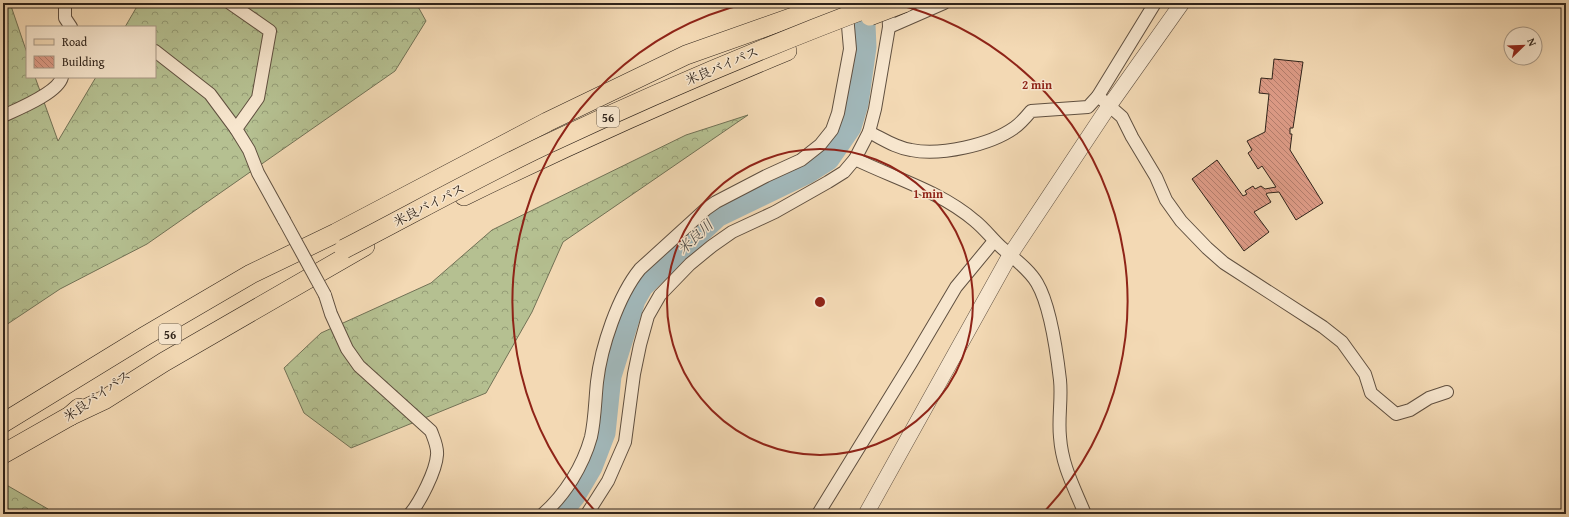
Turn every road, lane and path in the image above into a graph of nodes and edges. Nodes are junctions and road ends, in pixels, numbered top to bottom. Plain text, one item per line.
1 (65, 3) edge
2 (230, 3) edge
3 (833, 3) edge
4 (846, 3) edge
5 (860, 3) edge
6 (880, 3) edge
7 (888, 3) edge
8 (904, 3) edge
9 (944, 3) edge
10 (1155, 3) edge
11 (1182, 3) edge
12 (69, 26) edge
13 (889, 27) junction
14 (156, 52) edge
15 (62, 78) edge
16 (1098, 96) junction
17 (1109, 106) junction
18 (3, 116) edge
19 (236, 129) junction
20 (869, 132) junction
21 (855, 159) junction
22 (994, 241) junction
23 (342, 245) junction
24 (1010, 255) junction
25 (1447, 392) dead end
26 (70, 416) junction
27 (3, 423) edge
28 (3, 435) edge
29 (3, 454) edge
30 (410, 514) edge
31 (543, 514) edge
32 (587, 514) edge
33 (818, 514) edge
34 (866, 514) edge
35 (1085, 514) edge

1 - 12 street
2 - 19 street
3 - 27 main road
4 - 31 street
5 - 23 main road, 米良バイパス / 56
6 - 23 main road, 米良バイパス / 56, bridge
7 - 13 street
8 - 26 main road, bridge
9 - 13 street
10 - 16 street
11 - 17 street
13 - 20 street
14 - 19 street
15 - 18 street
16 - 17 street
16 - 20 street
17 - 24 street
17 - 25 street
19 - 30 street, bridge
20 - 21 street
21 - 22 street
21 - 32 street
22 - 24 street
22 - 33 street
23 - 26 main road, 米良バイパス / 56
23 - 28 main road, 米良バイパス / 56
24 - 34 street
24 - 35 street
26 - 29 main road, 米良バイパス / 56

